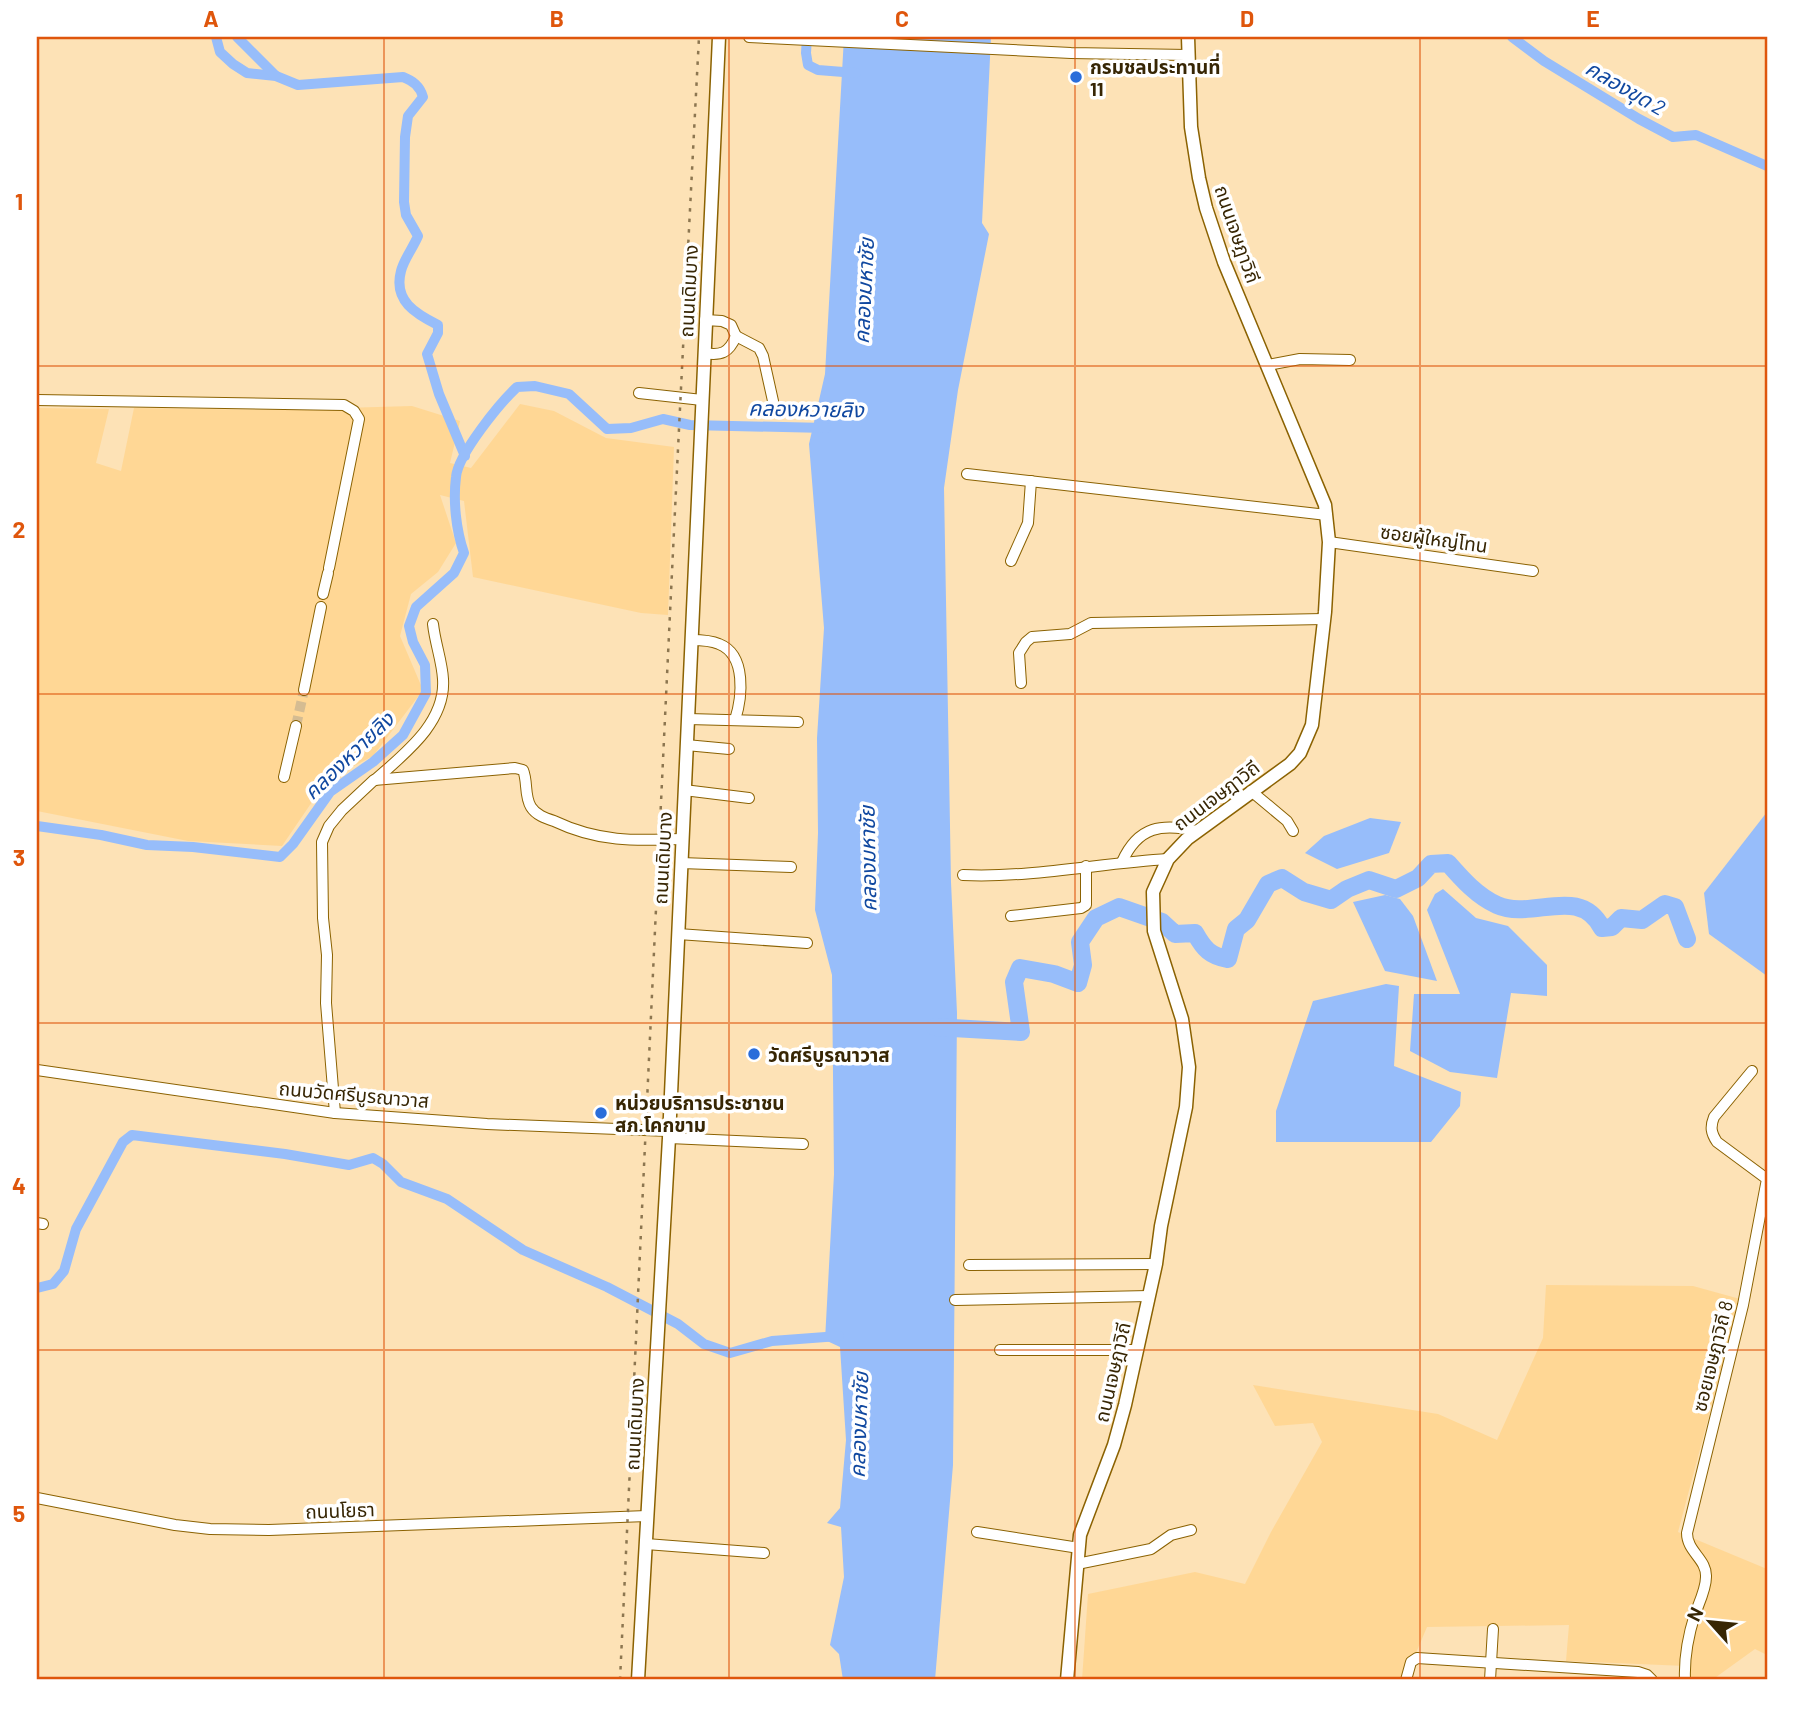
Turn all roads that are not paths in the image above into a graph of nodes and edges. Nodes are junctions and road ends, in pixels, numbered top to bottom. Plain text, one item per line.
1 (719, 37) edge
2 (749, 37) edge
3 (1188, 37) edge
4 (759, 38) edge
5 (1187, 55) junction
6 (705, 320) junction
7 (736, 336) junction
8 (704, 353) junction
9 (1350, 360) dead end
10 (1268, 365) junction
11 (639, 393) dead end
12 (37, 400) edge
13 (702, 400) junction
14 (773, 401) dead end
15 (967, 474) dead end
16 (1031, 481) junction
17 (1327, 515) junction
18 (1329, 542) junction
19 (1011, 561) dead end
20 (1533, 571) dead end
21 (323, 594) dead end
22 (321, 607) dead end
23 (1324, 619) junction
24 (433, 624) dead end
25 (691, 640) junction
26 (1021, 683) dead end
27 (304, 690) tunnel mouth
28 (688, 719) junction
29 (735, 720) junction
30 (798, 722) dead end
31 (296, 726) tunnel mouth
32 (686, 745) junction
33 (729, 749) dead end
34 (284, 777) dead end
35 (374, 780) junction
36 (684, 790) junction
37 (1251, 791) junction
38 (749, 798) dead end
39 (1197, 831) junction
40 (1293, 831) dead end
41 (682, 839) junction
42 (1168, 859) junction
43 (1122, 862) junction
44 (681, 863) junction
45 (1086, 866) junction
46 (791, 867) dead end
47 (963, 875) dead end
48 (1011, 916) dead end
49 (678, 934) junction
50 (807, 943) dead end
51 (37, 1070) edge
52 (1752, 1071) dead end
53 (335, 1113) junction
54 (669, 1135) junction
55 (803, 1144) dead end
56 (1156, 1264) junction
57 (969, 1265) dead end
58 (1149, 1296) junction
59 (955, 1300) dead end
60 (1000, 1350) dead end
61 (1138, 1350) junction
62 (37, 1498) edge
63 (647, 1516) junction
64 (1191, 1530) dead end
65 (977, 1532) dead end
66 (646, 1544) junction
67 (1079, 1548) junction
68 (764, 1553) dead end
69 (1077, 1564) junction
70 (1493, 1629) dead end
71 (1491, 1663) junction
72 (1570, 1667) junction
73 (638, 1680) edge
74 (1067, 1680) edge
75 (1406, 1680) edge
76 (1490, 1680) edge
77 (1570, 1680) edge
78 (1652, 1680) edge
79 (1685, 1680) edge

1 - 6 street, ถนนเดิมบาง
2 - 4 street
3 - 5 street, ถนนเจษฎาวิถี
4 - 5 street
5 - 10 street, ถนนเจษฎาวิถี
6 - 7 street
6 - 8 street, ถนนเดิมบาง
7 - 8 street
7 - 14 street
8 - 13 street, ถนนเดิมบาง
9 - 10 street
10 - 17 street, ถนนเจษฎาวิถี
11 - 13 street
12 - 21 street
13 - 25 street, ถนนเดิมบาง
15 - 16 street
16 - 17 street
16 - 19 street
17 - 18 street, ถนนเจษฎาวิถี
18 - 20 street, ซอยผู้ใหญ่โทน
18 - 23 street, ถนนเจษฎาวิถี
22 - 27 street
23 - 26 street
23 - 37 street, ถนนเจษฎาวิถี
24 - 35 street
25 - 28 street, ถนนเดิมบาง
25 - 29 street
28 - 29 street
28 - 32 street, ถนนเดิมบาง
29 - 30 street
31 - 34 street
32 - 33 street
32 - 36 street, ถนนเดิมบาง
35 - 41 street
35 - 53 street
36 - 38 street
36 - 41 street, ถนนเดิมบาง
37 - 39 street, ถนนเจษฎาวิถี
37 - 40 street
39 - 42 street, ถนนเจษฎาวิถี
39 - 43 street
41 - 44 street, ถนนเดิมบาง
42 - 43 street
42 - 56 street, ถนนเจษฎาวิถี
43 - 45 street
44 - 46 street
44 - 49 street, ถนนเดิมบาง
45 - 47 street
45 - 48 street
49 - 50 street
49 - 54 street, ถนนเดิมบาง
51 - 53 street, ถนนวัดศรีบูรณาวาส
52 - 79 street, ซอยเจษฎาวิถี 8
53 - 54 street, ถนนวัดศรีบูรณาวาส
54 - 55 street, ถนนวัดศรีบูรณาวาส
54 - 63 street, ถนนเดิมบาง
56 - 57 street
56 - 58 street, ถนนเจษฎาวิถี
58 - 59 street
58 - 61 street, ถนนเจษฎาวิถี
60 - 61 street
61 - 67 street, ถนนเจษฎาวิถี
62 - 63 street, ถนนโยธา
63 - 66 street, ถนนเดิมบาง
64 - 69 street
65 - 67 street
66 - 68 street
66 - 73 street, ถนนเดิมบาง
67 - 69 street, ถนนเจษฎาวิถี
69 - 74 street, ถนนเจษฎาวิถี
70 - 71 street
71 - 72 street
71 - 75 street
71 - 76 street
72 - 77 street
72 - 78 street

